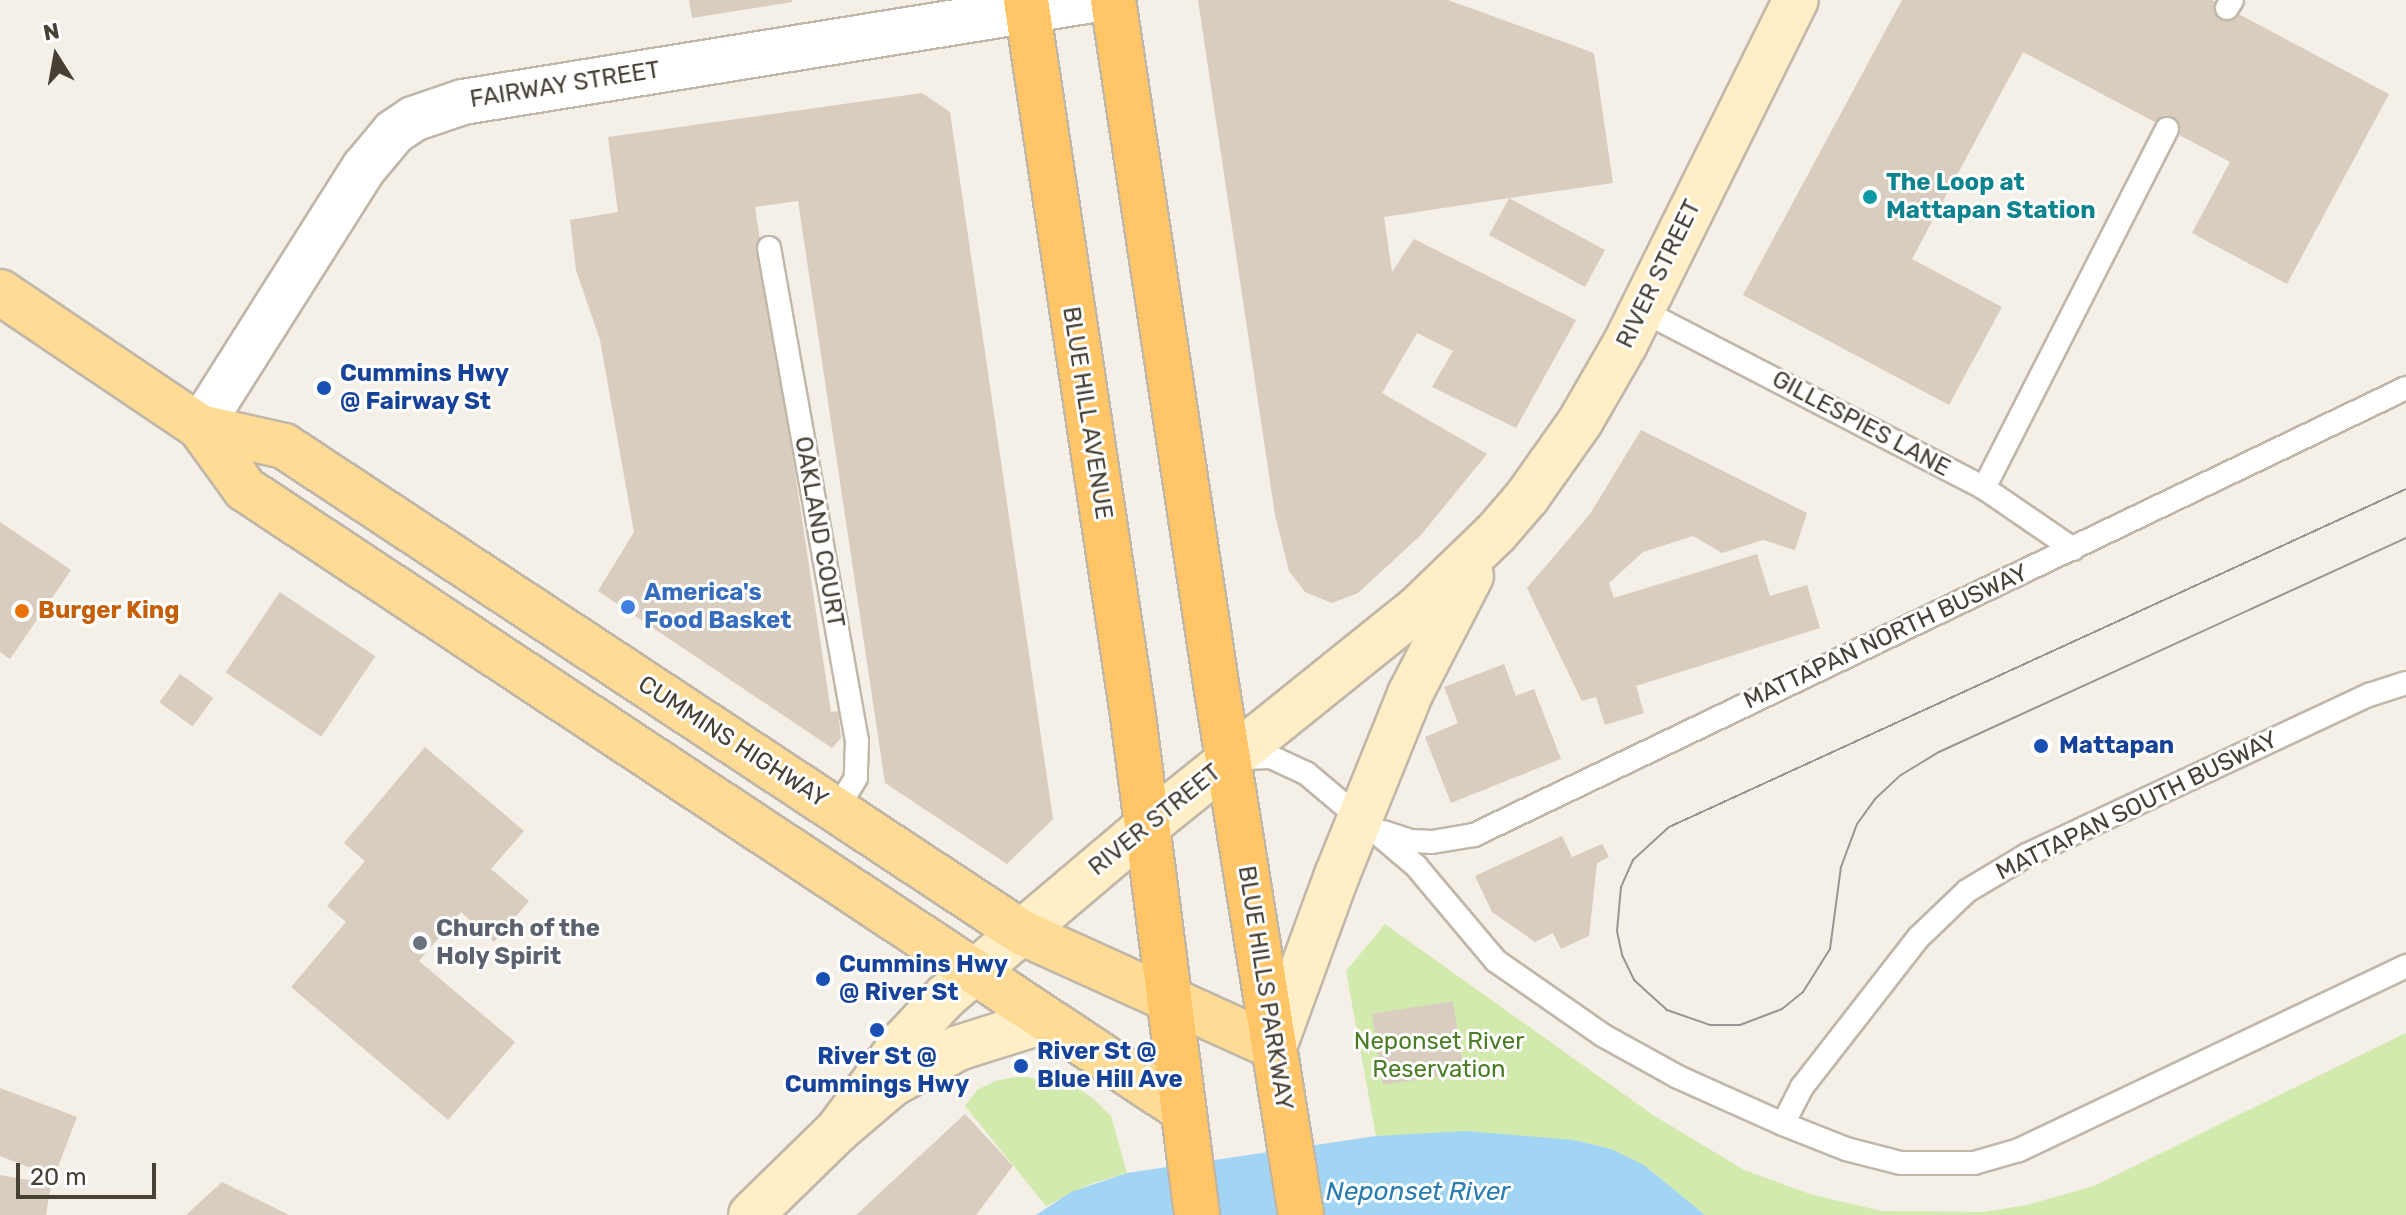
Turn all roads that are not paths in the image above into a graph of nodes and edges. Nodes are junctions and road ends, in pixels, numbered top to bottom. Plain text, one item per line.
1 (1092, 0) edge
2 (1113, 0) edge
3 (1796, 0) edge
4 (1027, 5) edge
5 (2167, 129) dead end
6 (769, 248) dead end
7 (0, 292) edge
8 (1641, 310) junction
9 (2406, 388) edge
10 (200, 427) junction
11 (1984, 488) junction
12 (1496, 533) junction
13 (2073, 549) junction
14 (2406, 683) edge
15 (1228, 761) junction
16 (836, 810) junction
17 (1360, 819) junction
18 (1147, 826) junction
19 (1021, 932) junction
20 (2406, 966) edge
21 (973, 971) junction
22 (1168, 999) junction
23 (1047, 1020) junction
24 (1274, 1047) junction
25 (1182, 1109) junction
26 (1783, 1124) junction
27 (838, 1130) junction
28 (751, 1215) edge
29 (1197, 1215) edge
30 (1301, 1215) edge

1 - 4 street, FAIRWAY STREET
2 - 15 highway
3 - 8 main road, RIVER STREET
4 - 10 street, FAIRWAY STREET
4 - 18 highway, BLUE HILL AVENUE
5 - 11 lane
6 - 16 lane, OAKLAND COURT
7 - 10 main road, CUMMINS HIGHWAY
8 - 11 lane, GILLESPIES LANE
8 - 12 main road, RIVER STREET
9 - 13 lane, MATTAPAN NORTH BUSWAY
10 - 16 main road, CUMMINS HIGHWAY
10 - 21 main road, CUMMINS HIGHWAY
11 - 13 lane, GILLESPIES LANE
12 - 15 main road, RIVER STREET
12 - 17 main road, RIVER STREET
13 - 17 lane, MATTAPAN NORTH BUSWAY
14 - 26 lane, MATTAPAN SOUTH BUSWAY
15 - 17 lane
15 - 18 main road, RIVER STREET
15 - 24 highway, BLUE HILLS PARKWAY
16 - 19 main road, CUMMINS HIGHWAY
17 - 24 main road, RIVER STREET
17 - 26 lane
18 - 19 main road, RIVER STREET
18 - 22 highway
19 - 21 main road, RIVER STREET
19 - 22 main road, CUMMINS HIGHWAY
20 - 26 lane
21 - 23 main road, CUMMINS HIGHWAY
21 - 27 main road, RIVER STREET
22 - 24 main road, CUMMINS HIGHWAY
22 - 25 highway
23 - 25 main road, CUMMINS HIGHWAY
23 - 27 main road, RIVER STREET
24 - 30 highway, BLUE HILLS PARKWAY
25 - 29 highway
27 - 28 main road, RIVER STREET

